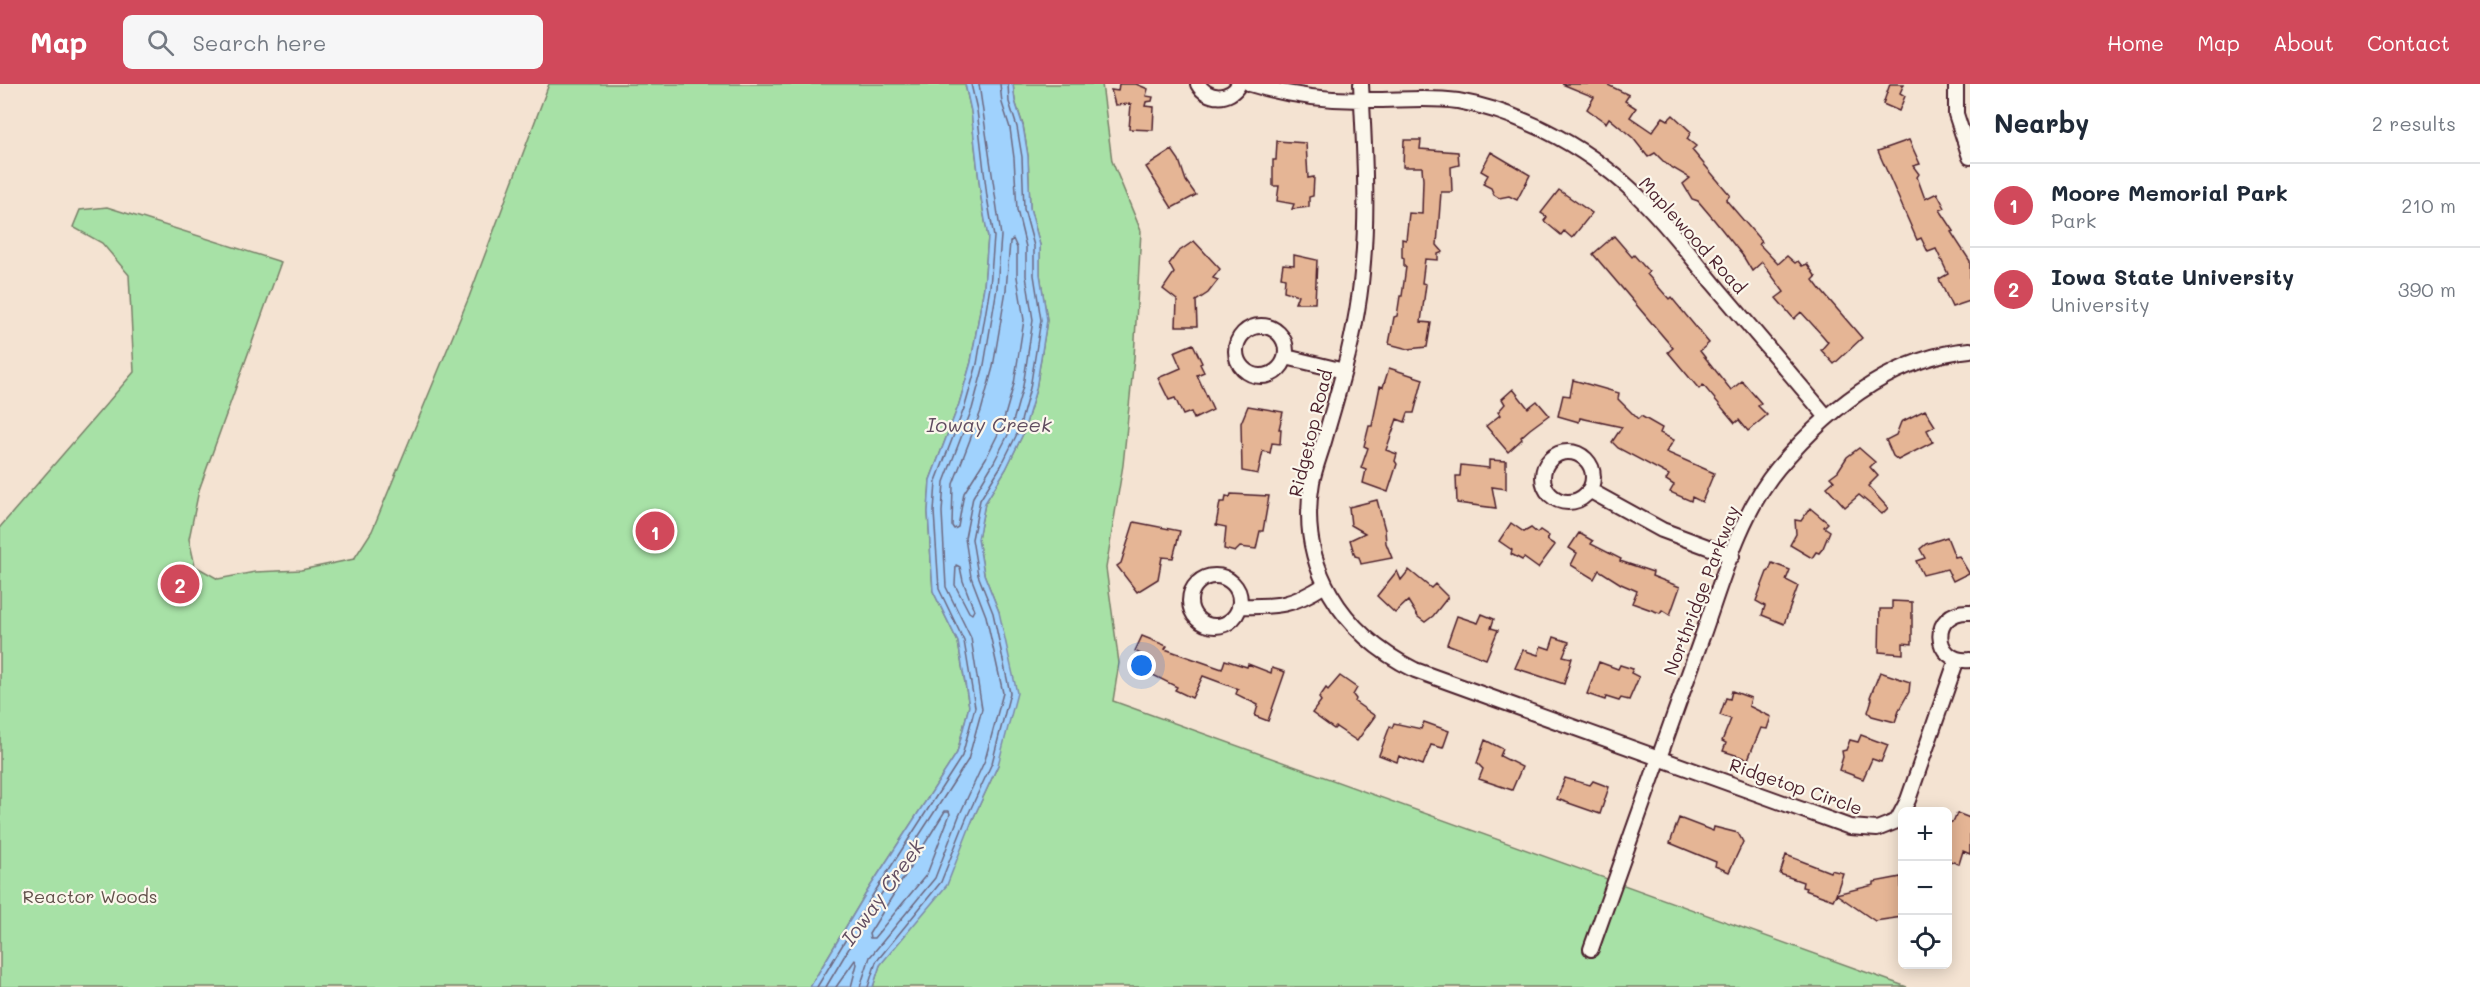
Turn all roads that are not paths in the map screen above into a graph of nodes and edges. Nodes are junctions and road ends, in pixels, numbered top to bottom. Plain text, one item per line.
1 (1198, 84) edge
2 (1239, 84) edge
3 (1250, 84) edge
4 (1361, 84) edge
5 (1956, 84) edge
6 (1362, 100) junction
7 (1970, 157) edge
8 (1970, 350) edge
9 (1286, 357) dead end
10 (1344, 371) junction
11 (1826, 417) junction
12 (1589, 490) dead end
13 (1731, 556) junction
14 (1325, 585) junction
15 (1239, 606) dead end
16 (1970, 612) edge
17 (1963, 660) edge
18 (1658, 757) junction
19 (1591, 950) dead end

1 - 2 street
3 - 6 street, Maplewood Road
4 - 6 street, Ridgetop Road
5 - 7 street
6 - 10 street, Ridgetop Road
6 - 11 street, Maplewood Road
8 - 11 street, Northridge Parkway
9 - 10 street
10 - 14 street, Ridgetop Road
11 - 13 street, Northridge Parkway
12 - 13 street
13 - 18 street, Northridge Parkway
14 - 15 street
14 - 18 street, Ridgetop Road
16 - 17 street, Ridgetop Circle
17 - 18 street, Ridgetop Circle
18 - 19 street, Northridge Parkway

